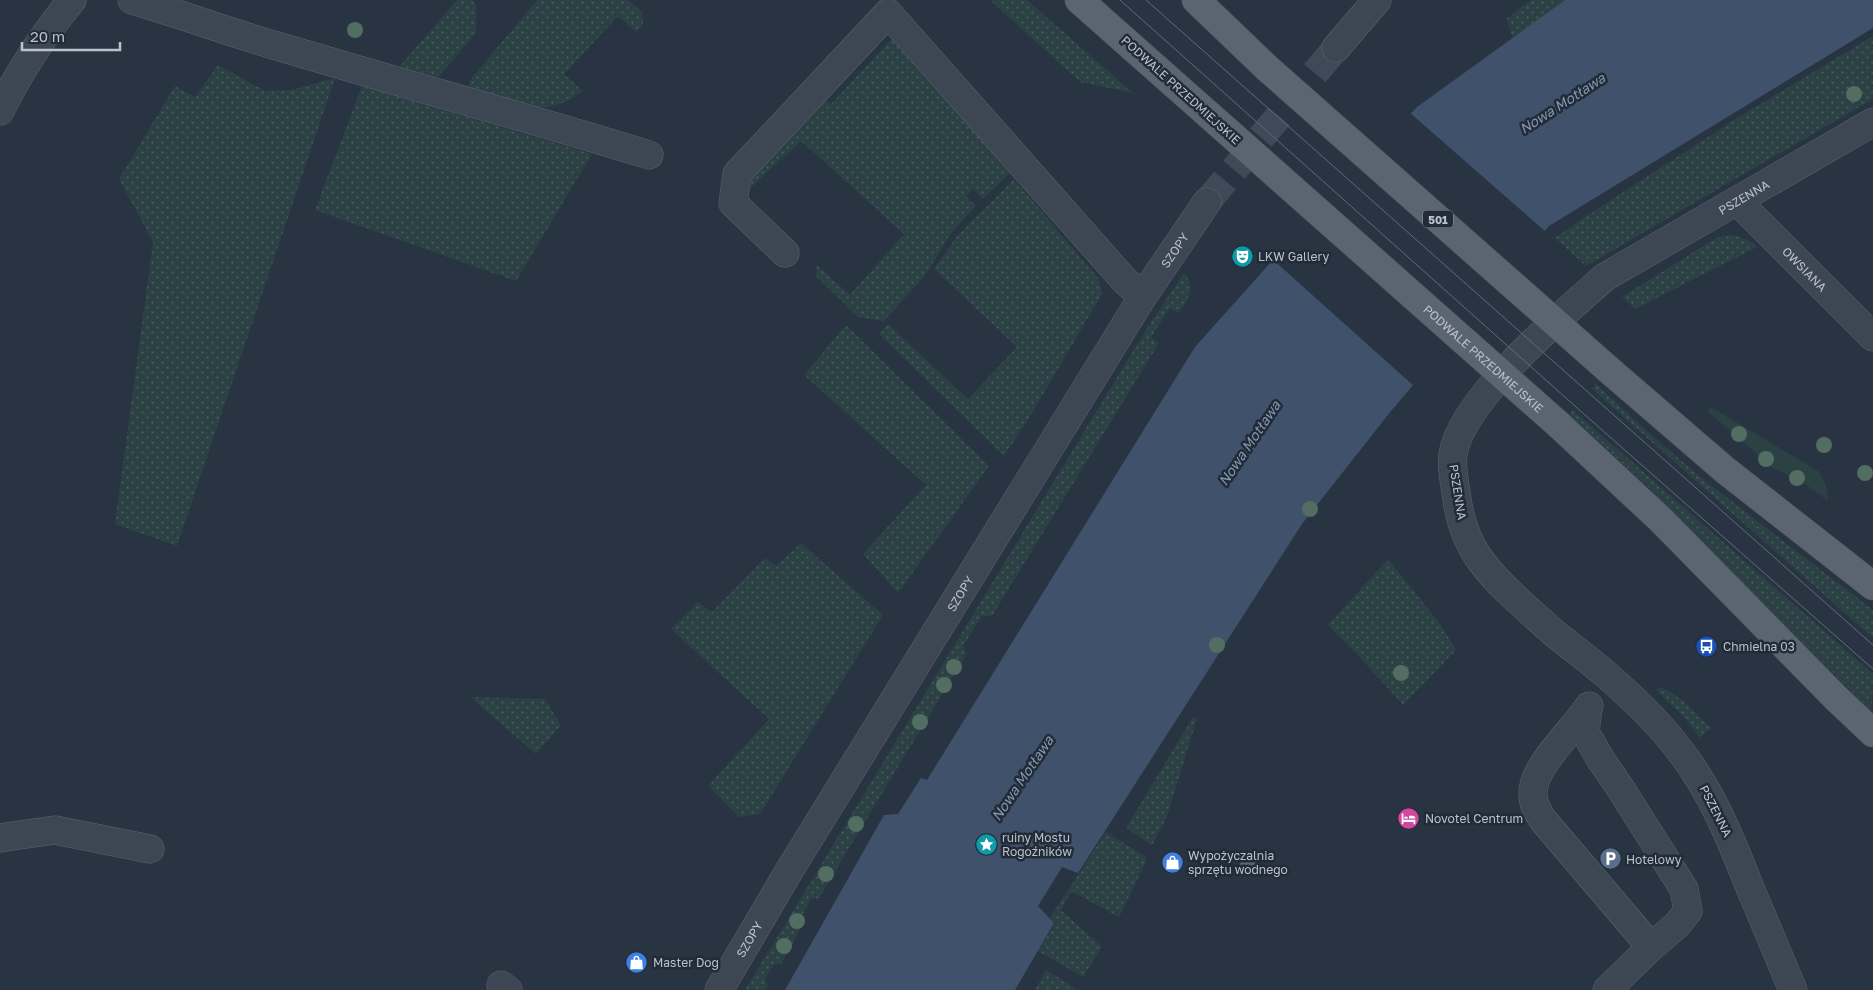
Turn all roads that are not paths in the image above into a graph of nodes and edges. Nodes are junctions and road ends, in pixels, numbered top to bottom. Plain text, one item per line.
1 (72, 0) edge
2 (132, 0) edge
3 (1079, 0) edge
4 (1196, 0) edge
5 (1377, 0) edge
6 (179, 6) edge
7 (1336, 48) tunnel mouth
8 (6, 79) edge
9 (0, 111) edge
10 (1873, 122) edge
11 (649, 155) dead end
12 (1737, 201) junction
13 (1207, 202) tunnel mouth
14 (785, 253) dead end
15 (1143, 296) junction
16 (1873, 338) edge
17 (1873, 586) edge
18 (1604, 672) junction
19 (1588, 708) junction
20 (1873, 733) edge
21 (0, 838) edge
22 (150, 849) dead end
23 (1651, 947) junction
24 (719, 990) edge
25 (1607, 990) edge
26 (1793, 990) edge

1 - 8 street
2 - 6 street
3 - 20 main road, PODWALE PRZEDMIEJSKIE, bridge
4 - 17 main road, 501, bridge
5 - 7 street
6 - 11 street
8 - 9 street
10 - 12 street, PSZENNA
12 - 16 street, OWSIANA
12 - 18 street, PSZENNA
13 - 15 street, SZOPY
14 - 15 street
15 - 24 street, SZOPY
18 - 19 street
18 - 26 street, PSZENNA
19 - 23 street
19 - 23 street
21 - 22 street
23 - 25 street

